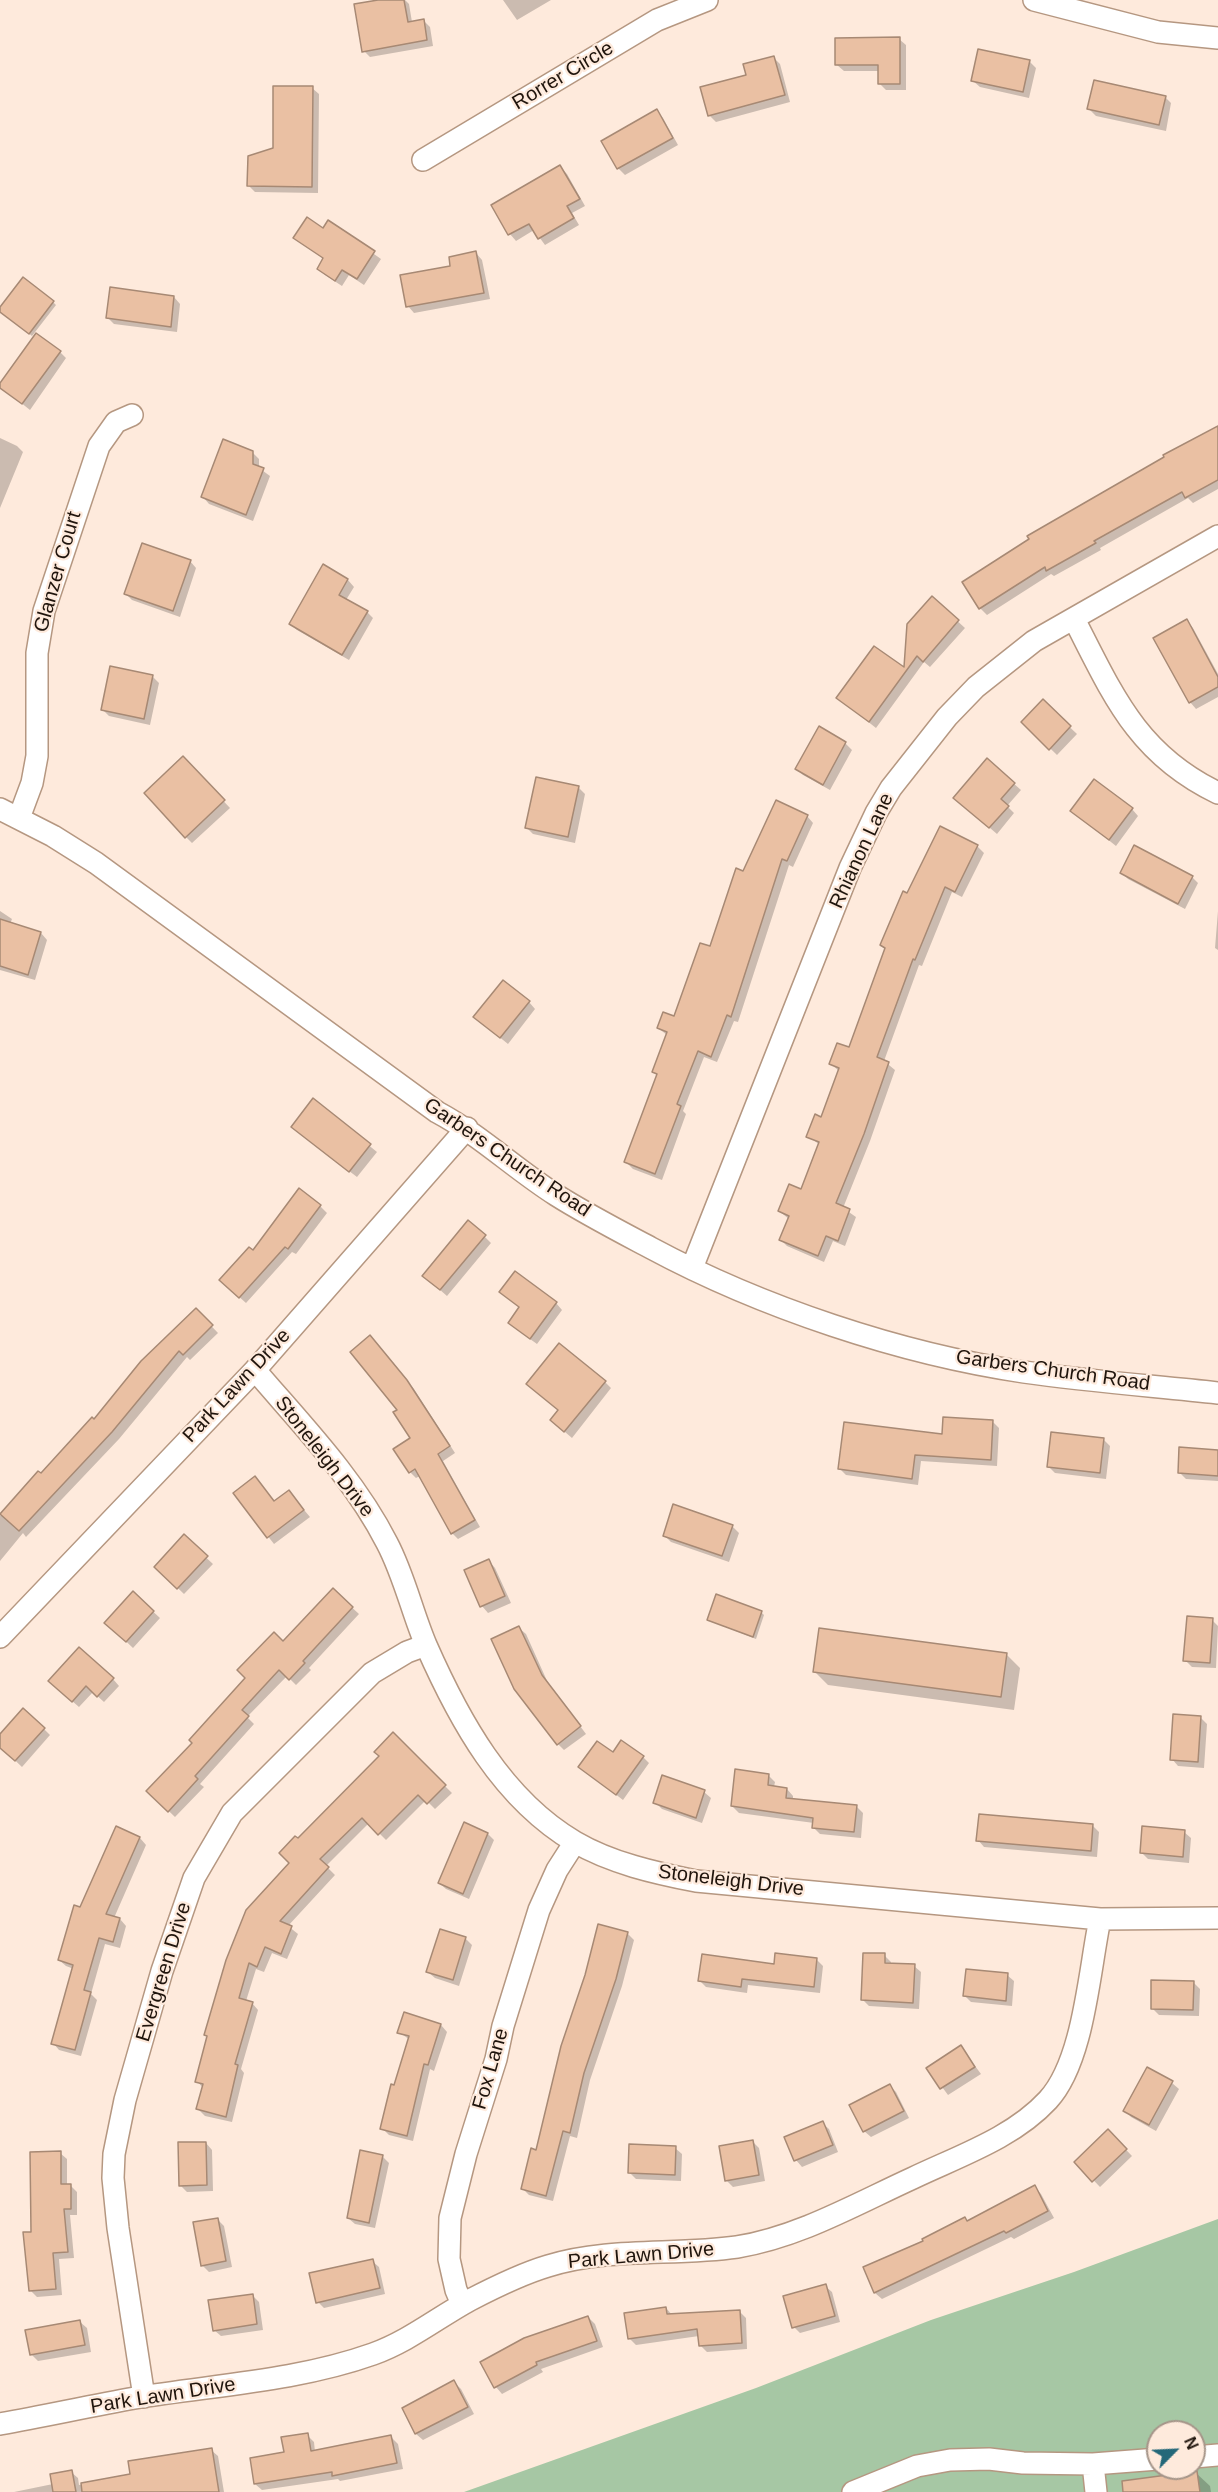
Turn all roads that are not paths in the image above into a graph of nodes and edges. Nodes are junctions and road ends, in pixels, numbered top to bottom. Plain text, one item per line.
1 (707, 0) edge
2 (1034, 0) edge
3 (1218, 38) edge
4 (423, 160) dead end
5 (132, 415) dead end
6 (1218, 536) edge
7 (1074, 619) junction
8 (1218, 793) edge
9 (0, 809) edge
10 (19, 818) junction
11 (467, 1128) junction
12 (693, 1268) junction
13 (255, 1370) junction
14 (1218, 1393) edge
15 (0, 1637) edge
16 (426, 1645) junction
17 (574, 1842) junction
18 (1218, 1918) edge
19 (1100, 1919) junction
20 (462, 2304) junction
21 (144, 2397) junction
22 (0, 2424) edge
23 (1146, 2460) edge
24 (1093, 2464) junction
25 (853, 2492) edge
26 (1096, 2492) edge

1 - 4 street, Rorrer Circle
2 - 3 street
5 - 10 street, Glanzer Court
6 - 7 street, Rhianon Lane
7 - 8 street
7 - 12 street, Rhianon Lane
9 - 10 street, Garbers Church Road
10 - 11 street, Garbers Church Road
11 - 12 street, Garbers Church Road
11 - 13 street, Park Lawn Drive
12 - 14 street, Garbers Church Road
13 - 15 street, Park Lawn Drive
13 - 16 street, Stoneleigh Drive
16 - 17 street, Stoneleigh Drive
16 - 21 street, Evergreen Drive
17 - 19 street, Stoneleigh Drive
17 - 20 street, Fox Lane
18 - 19 street, Stoneleigh Drive
19 - 20 street, Park Lawn Drive
20 - 21 street, Park Lawn Drive
21 - 22 street, Park Lawn Drive
23 - 24 street
24 - 25 street
24 - 26 street

